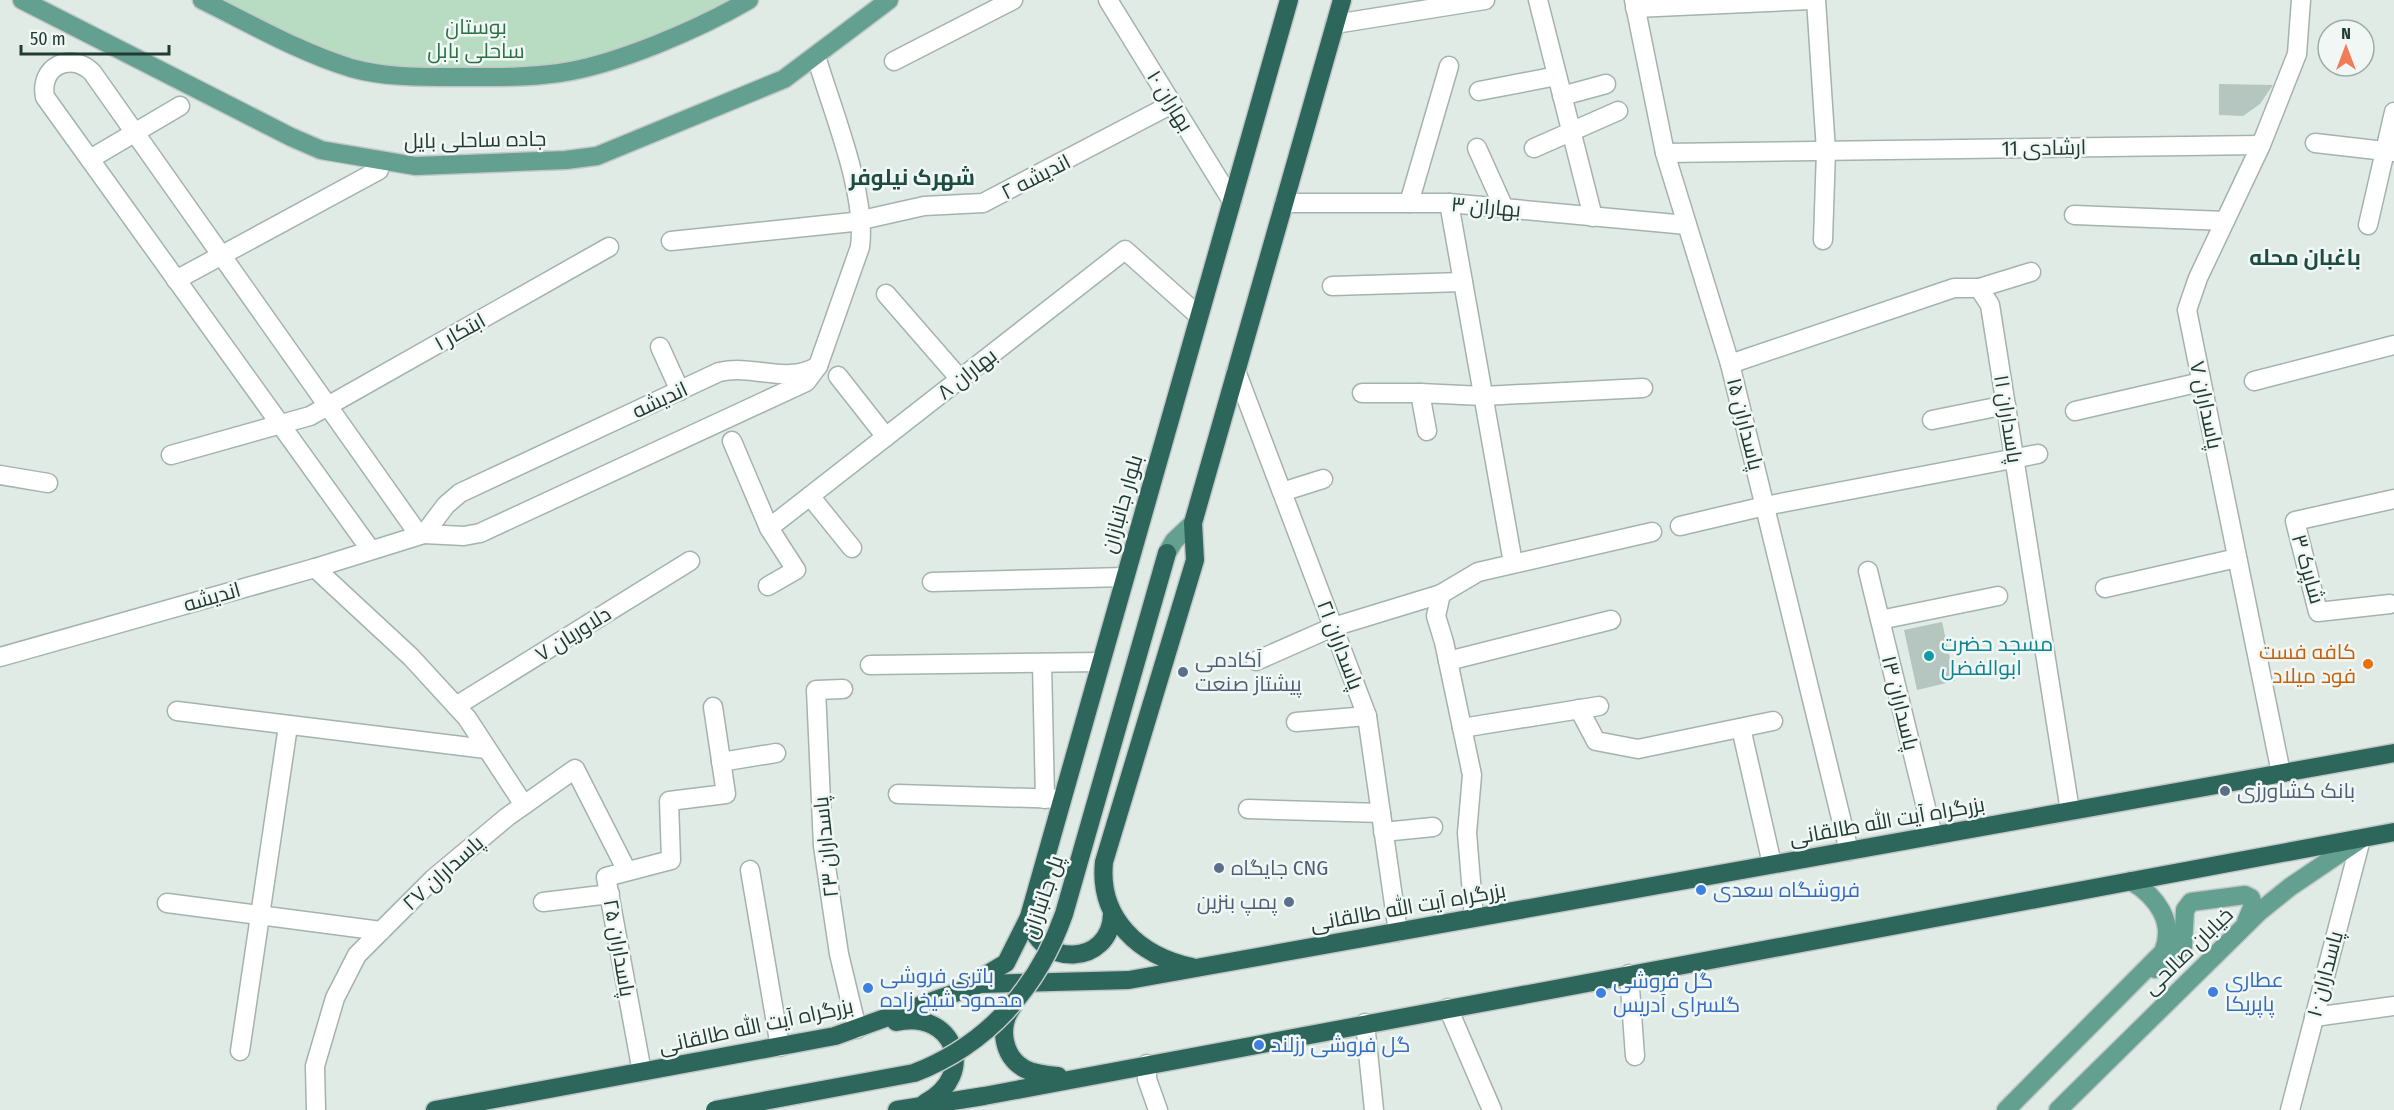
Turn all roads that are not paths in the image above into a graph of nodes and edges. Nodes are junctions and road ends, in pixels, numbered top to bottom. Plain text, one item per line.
1 (22, 0) edge
2 (202, 0) edge
3 (749, 0) edge
4 (889, 0) edge
5 (1013, 0) edge
6 (1108, 0) edge
7 (1289, 0) edge
8 (1342, 0) edge
9 (1485, 0) edge
10 (1538, 0) edge
11 (1810, 0) edge
12 (1816, 0) edge
13 (2301, 0) edge
14 (1634, 4) edge
15 (1335, 24) junction
16 (816, 56) junction
17 (894, 61) dead end
18 (1449, 66) dead end
19 (1557, 76) junction
20 (1605, 84) dead end
21 (1479, 92) dead end
22 (1562, 96) junction
23 (1172, 104) junction
24 (180, 106) dead end
25 (1618, 111) dead end
26 (2394, 112) edge
27 (1571, 132) junction
28 (135, 133) junction
29 (2315, 143) dead end
30 (2261, 145) junction
31 (1477, 148) dead end
32 (1534, 148) dead end
33 (1826, 151) junction
34 (2389, 151) edge
35 (1665, 153) junction
36 (90, 159) junction
37 (379, 170) dead end
38 (1232, 201) junction
39 (1284, 203) junction
40 (1409, 203) junction
41 (1449, 203) junction
42 (1504, 208) junction
43 (2074, 215) dead end
44 (1593, 217) junction
45 (857, 221) junction
46 (2225, 221) junction
47 (1687, 225) junction
48 (2368, 225) dead end
49 (1823, 240) dead end
50 (671, 242) dead end
51 (609, 248) dead end
52 (222, 255) junction
53 (2031, 272) dead end
54 (176, 280) junction
55 (1463, 282) junction
56 (1332, 286) dead end
57 (1979, 288) junction
58 (886, 294) dead end
59 (1199, 316) junction
60 (2394, 345) edge
61 (660, 347) dead end
62 (1730, 364) junction
63 (1236, 371) junction
64 (837, 376) dead end
65 (960, 379) junction
66 (790, 381) junction
67 (2254, 381) dead end
68 (2201, 382) junction
69 (1643, 387) dead end
70 (680, 391) junction
71 (1362, 393) dead end
72 (1420, 393) junction
73 (1483, 396) junction
74 (2006, 405) junction
75 (2075, 411) dead end
76 (1932, 420) dead end
77 (1427, 430) dead end
78 (886, 437) junction
79 (732, 441) dead end
80 (2038, 454) dead end
81 (171, 455) dead end
82 (2014, 460) junction
83 (0, 475) edge
84 (1323, 479) dead end
85 (48, 483) dead end
86 (1282, 492) junction
87 (810, 496) junction
88 (2394, 499) edge
89 (1764, 506) junction
90 (1193, 523) junction
91 (1680, 526) dead end
92 (769, 528) junction
93 (1652, 532) dead end
94 (421, 534) junction
95 (852, 548) dead end
96 (370, 549) junction
97 (1167, 553) joint
98 (2237, 558) junction
99 (690, 561) dead end
100 (1513, 563) junction
101 (315, 568) junction
102 (1868, 571) dead end
103 (1125, 577) junction
104 (932, 582) dead end
105 (768, 586) dead end
106 (2105, 588) dead end
107 (1442, 594) junction
108 (1998, 596) dead end
109 (2390, 604) dead end
110 (1611, 620) dead end
111 (1880, 620) junction
112 (1334, 627) junction
113 (0, 657) edge
114 (1256, 661) dead end
115 (1448, 661) junction
116 (1101, 662) junction
117 (1042, 663) junction
118 (870, 665) dead end
119 (843, 688) dead end
120 (456, 706) junction
121 (1599, 706) dead end
122 (713, 707) dead end
123 (1579, 709) junction
124 (177, 711) dead end
125 (1367, 716) junction
126 (1773, 721) dead end
127 (1296, 722) dead end
128 (288, 726) junction
129 (1462, 728) junction
130 (1741, 728) junction
131 (486, 749) junction
132 (776, 753) dead end
133 (2394, 753) edge
134 (721, 762) junction
135 (2281, 773) junction
136 (898, 794) dead end
137 (1053, 799) junction
138 (524, 805) junction
139 (1248, 809) dead end
140 (2070, 811) junction
141 (1381, 813) junction
142 (1433, 827) dead end
143 (1383, 832) junction
144 (2394, 832) edge
145 (1933, 836) junction
146 (2361, 838) junction
147 (1849, 851) junction
148 (1772, 864) junction
149 (750, 870) dead end
150 (627, 871) junction
151 (2131, 881) junction
152 (610, 894) junction
153 (543, 902) dead end
154 (167, 903) dead end
155 (1112, 914) junction
156 (260, 915) junction
157 (1029, 917) junction
158 (1474, 918) junction
159 (381, 931) junction
160 (2240, 931) junction
161 (1398, 932) junction
162 (1197, 968) junction
163 (1629, 974) junction
164 (1118, 981) junction
165 (2132, 984) junction
166 (957, 992) junction
167 (2394, 1006) edge
168 (1448, 1008) junction
169 (2314, 1017) junction
170 (1365, 1023) junction
171 (857, 1029) junction
172 (835, 1036) junction
173 (780, 1047) junction
174 (240, 1051) dead end
175 (1635, 1056) dead end
176 (1147, 1064) junction
177 (642, 1072) junction
178 (1069, 1078) junction
179 (985, 1103) edge
180 (918, 1106) junction
181 (316, 1110) edge
182 (435, 1110) edge
183 (715, 1110) edge
184 (897, 1110) edge
185 (1158, 1110) edge
186 (1374, 1110) edge
187 (1492, 1110) edge
188 (2006, 1110) edge
189 (2058, 1110) edge
190 (2290, 1110) edge

1 - 16 main road, جاده ساحلی بایل
2 - 3 main road
4 - 16 main road, جاده ساحلی بایل
5 - 17 street
6 - 23 street, بهاران ۱۰
7 - 38 highway, بلوار جانبازان
8 - 15 highway
9 - 15 street
10 - 19 street
11 - 14 street
12 - 33 street
13 - 30 street, پاسداران ۷
14 - 35 street, پاسداران ۱۵
15 - 39 highway
16 - 45 street
18 - 40 street
19 - 21 street
19 - 22 street
20 - 22 street
22 - 27 street
23 - 38 street, بهاران ۱۰
23 - 45 street, اندیشه ۲
24 - 28 street
25 - 27 street
26 - 34 street
27 - 32 street
27 - 44 street
28 - 36 street
28 - 36 street
28 - 52 street
29 - 34 street
30 - 33 street, ارشادی 11
30 - 46 street, پاسداران ۷
31 - 42 street
33 - 35 street, ارشادی 11
33 - 49 street
34 - 48 street
35 - 47 street, پاسداران ۱۵
36 - 54 street
37 - 52 street
38 - 59 highway, بلوار جانبازان
39 - 40 street, بهاران ۳
39 - 63 highway
40 - 41 street, بهاران ۳
41 - 42 street, بهاران ۳
41 - 55 street
42 - 44 street, بهاران ۳
43 - 46 street
44 - 47 street, بهاران ۳
45 - 50 street, اندیشه ۲
45 - 66 street
46 - 68 street, پاسداران ۷
47 - 62 street, پاسداران ۱۵
51 - 81 street, ابتکار ۱
52 - 54 street
52 - 94 street
53 - 57 street
54 - 96 street
55 - 56 street
55 - 73 street
57 - 62 street
57 - 74 street, پاسداران ١١
58 - 65 street
59 - 65 street, بهاران ۸
59 - 103 highway, بلوار جانبازان
60 - 67 street
61 - 70 street
62 - 89 street, پاسداران ۱۵
63 - 86 street, پاسداران ۲۱
63 - 90 highway
64 - 78 street
65 - 78 street, بهاران ۸
66 - 70 street, اندیشه
66 - 94 street, اندیشه
68 - 75 street
68 - 98 street, پاسداران ۷
69 - 73 street
70 - 94 street, اندیشه
71 - 72 street
72 - 73 street
72 - 77 street
73 - 100 street
74 - 76 street
74 - 82 street, پاسداران ١١
78 - 87 street, بهاران ۸
79 - 92 street
80 - 82 street
82 - 89 street
82 - 140 street, پاسداران ١١
83 - 85 street
84 - 86 street
86 - 112 street, پاسداران ۲۱
87 - 92 street, بهاران ۸
87 - 95 street
88 - 109 street, شاپرک ۳
89 - 91 street
89 - 147 street, پاسداران ۱۵
90 - 97 main road
90 - 155 highway
92 - 105 street
93 - 100 street
94 - 96 street, اندیشه
96 - 101 street, اندیشه
97 - 183 highway, پل جانبازان, bridge
98 - 106 street
98 - 135 street, پاسداران ۷
99 - 120 street, دلاوریان ۷
100 - 107 street
101 - 113 street, اندیشه
101 - 120 street
102 - 111 street, پاسداران ۱۳
103 - 104 street
103 - 116 highway, بلوار جانبازان
107 - 112 street
107 - 115 street
108 - 111 street
110 - 115 street
111 - 145 street, پاسداران ۱۳
112 - 114 street
112 - 125 street, پاسداران ۲۱
115 - 129 street
116 - 117 street
116 - 137 highway, بلوار جانبازان
117 - 118 street
117 - 137 street
119 - 171 street, پاسداران ۲۳
120 - 131 street
121 - 123 street
122 - 134 street, پاسداران ۲۵
123 - 129 street
123 - 130 street
124 - 128 street
125 - 127 street
125 - 141 street, پاسداران ۲۱
126 - 130 street
128 - 131 street
128 - 156 street
129 - 158 street
130 - 148 street
131 - 138 street
132 - 134 street
133 - 135 highway, بزرگراه آیت الله طالقانی
134 - 150 street, پاسداران ۲۵
135 - 140 highway, بزرگراه آیت الله طالقانی
136 - 137 street
137 - 157 highway, بلوار جانبازان
138 - 150 street, پاسداران ۲۷
138 - 159 street, پاسداران ۲۷
139 - 141 street
140 - 145 highway, بزرگراه آیت الله طالقانی
141 - 143 street, پاسداران ۲۱
142 - 143 street
143 - 161 street, پاسداران ۲۱
144 - 146 highway
145 - 147 highway, بزرگراه آیت الله طالقانی
146 - 151 highway
146 - 160 main road, خیابان صالحی
146 - 169 street, پاسداران ١٠
147 - 148 highway, بزرگراه آیت الله طالقانی
148 - 158 highway, بزرگراه آیت الله طالقانی
149 - 173 street
150 - 152 street, پاسداران ۲۵
151 - 163 highway
151 - 165 main road, خیابان صالحی
152 - 153 street
152 - 177 street, پاسداران ۲۵
154 - 156 street
155 - 157 highway
155 - 162 highway
156 - 159 street
156 - 174 street
157 - 166 highway, بلوار جانبازان
158 - 161 highway, بزرگراه آیت الله طالقانی
159 - 181 street, پاسداران ۲۷
160 - 165 main road
160 - 189 main road, خیابان صالحی
161 - 162 highway, بزرگراه آیت الله طالقانی
162 - 164 highway, بزرگراه آیت الله طالقانی
163 - 168 highway
163 - 175 street
164 - 166 highway, بزرگراه آیت الله طالقانی
164 - 178 highway
165 - 188 main road, خیابان صالحی
166 - 171 highway, بزرگراه آیت الله طالقانی
167 - 169 street
168 - 170 highway
168 - 187 street
169 - 190 street, پاسداران ١٠
170 - 176 highway
170 - 186 street
171 - 172 highway, بزرگراه آیت الله طالقانی
172 - 173 highway, بزرگراه آیت الله طالقانی
172 - 180 highway
173 - 177 highway, بزرگراه آیت الله طالقانی
176 - 178 highway
176 - 185 street
177 - 182 highway, بزرگراه آیت الله طالقانی
178 - 179 highway
179 - 180 highway
180 - 184 highway

